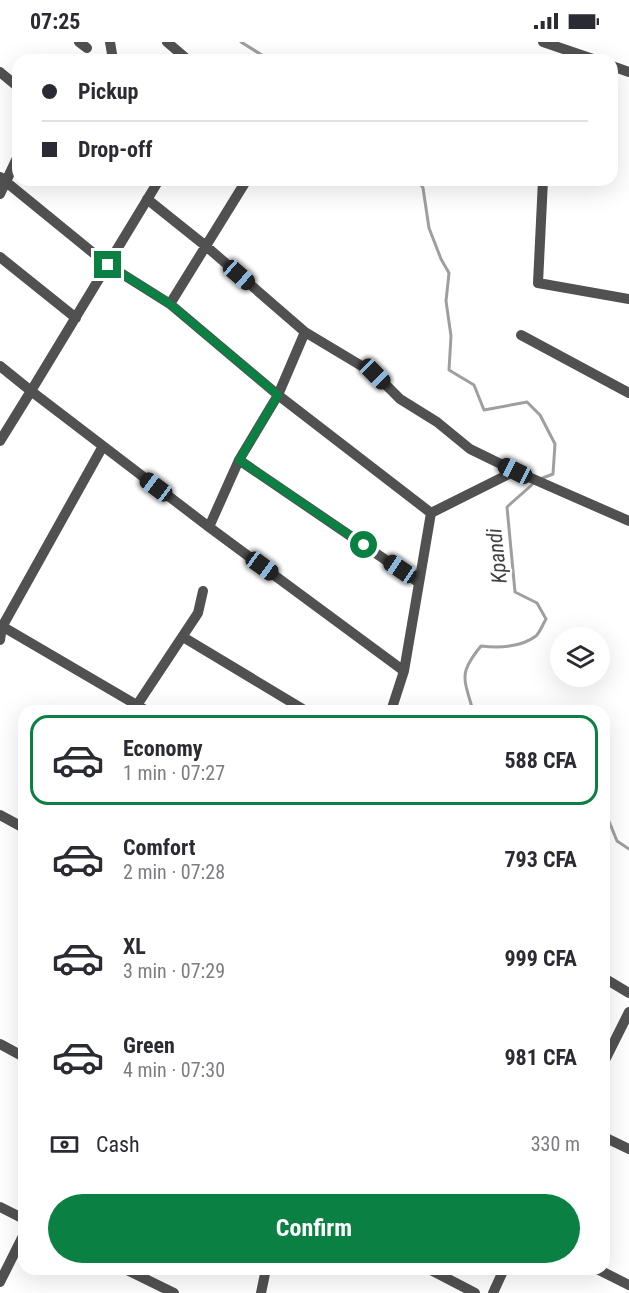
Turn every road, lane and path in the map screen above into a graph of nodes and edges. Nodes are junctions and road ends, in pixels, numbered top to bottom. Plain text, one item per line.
1 (167, 42) edge
2 (543, 42) edge
3 (564, 45) edge
4 (181, 54) edge
5 (583, 54) edge
6 (0, 72) edge
7 (12, 82) edge
8 (12, 165) edge
9 (3, 179) edge
10 (155, 186) edge
11 (244, 186) edge
12 (543, 186) edge
13 (0, 194) edge
14 (147, 199) junction
15 (207, 247) junction
16 (0, 258) edge
17 (108, 265) junction
18 (629, 298) edge
19 (170, 304) junction
20 (76, 318) junction
21 (305, 332) junction
22 (521, 335) dead end
23 (0, 366) edge
24 (32, 391) junction
25 (629, 393) edge
26 (278, 395) junction
27 (0, 441) edge
28 (103, 446) junction
29 (239, 460) junction
30 (520, 473) junction
31 (431, 513) junction
32 (629, 521) edge
33 (209, 527) junction
34 (418, 582) junction
35 (203, 591) dead end
36 (1, 626) edge
37 (183, 637) junction
38 (0, 640) edge
39 (404, 671) junction
40 (137, 705) joint
41 (296, 705) edge
42 (393, 705) edge
43 (0, 815) edge
44 (18, 825) edge
45 (610, 982) edge
46 (629, 993) edge
47 (629, 1012) edge
48 (0, 1044) edge
49 (610, 1050) edge
50 (18, 1054) edge
51 (610, 1140) edge
52 (629, 1149) edge
53 (0, 1208) edge
54 (18, 1216) edge
55 (18, 1246) edge
56 (137, 1275) edge
57 (265, 1275) edge
58 (441, 1275) edge
59 (501, 1275) edge
60 (609, 1275) edge
61 (0, 1282) edge
62 (629, 1285) edge
63 (174, 1293) edge
64 (261, 1293) edge
65 (476, 1293) edge
66 (493, 1293) edge

1 - 4 street
2 - 3 street
3 - 5 street
6 - 7 street
8 - 9 street
9 - 13 street
9 - 17 street
10 - 14 street
11 - 15 street
12 - 18 street
14 - 15 street
14 - 17 street
15 - 19 street
15 - 21 street
16 - 20 street
17 - 19 street
17 - 20 street
19 - 26 street
20 - 24 street
21 - 26 street
21 - 30 street
22 - 25 street
23 - 24 street
24 - 27 street
24 - 28 street
26 - 29 street
26 - 31 street
28 - 33 street
28 - 36 street
29 - 33 street
29 - 34 street
30 - 31 street
30 - 32 street
31 - 34 street
33 - 39 street
34 - 39 street
35 - 37 street
36 - 38 street
36 - 40 street
37 - 40 street
37 - 41 street
39 - 42 street
43 - 44 street
45 - 46 street
47 - 49 street
48 - 50 street
51 - 52 street
53 - 54 street
55 - 61 street
56 - 63 street
57 - 64 street
58 - 65 street
59 - 66 street
60 - 62 street

